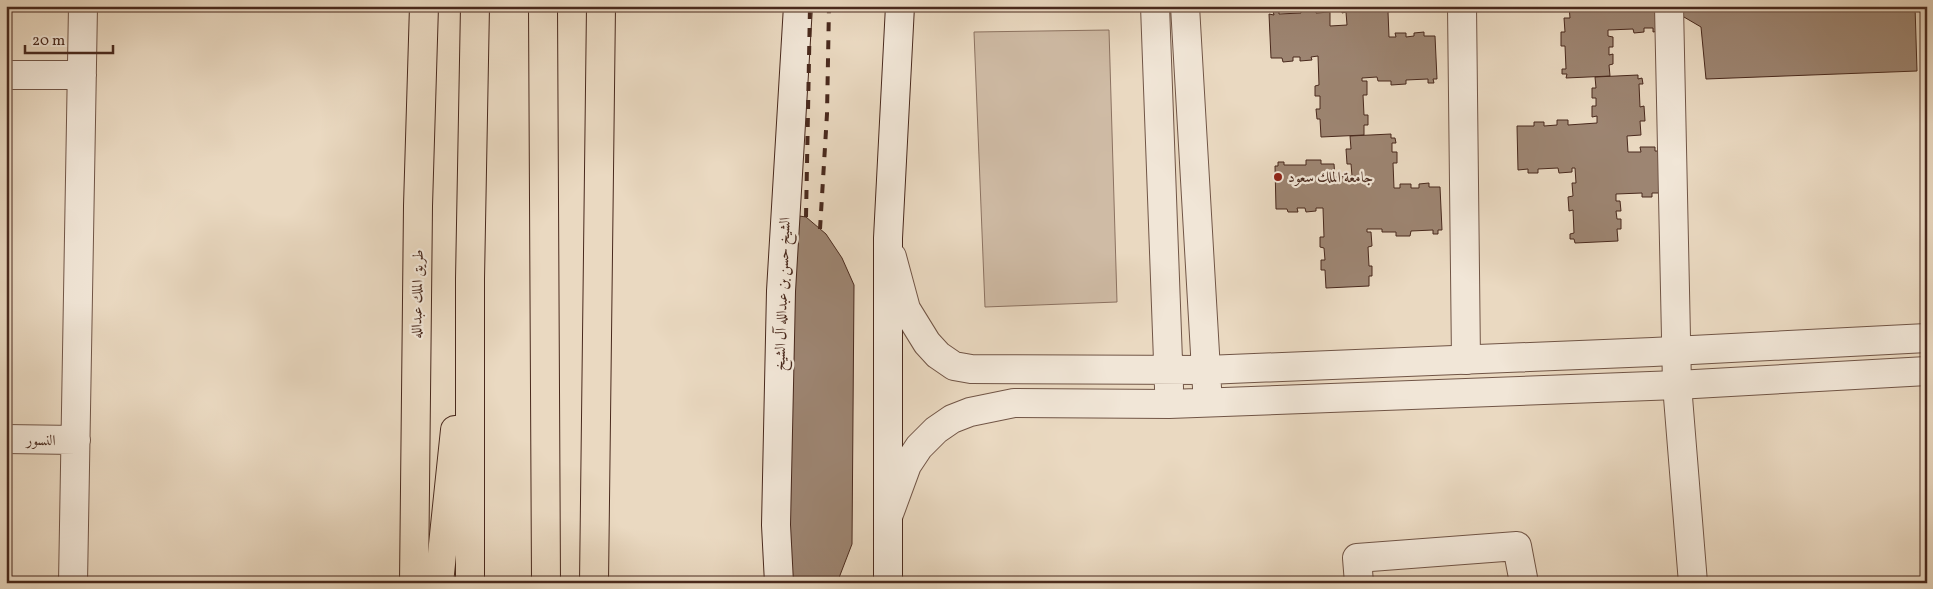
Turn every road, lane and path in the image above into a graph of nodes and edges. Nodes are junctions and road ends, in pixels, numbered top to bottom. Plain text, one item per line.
1 (83, 6) edge
2 (424, 6) edge
3 (475, 6) edge
4 (543, 6) edge
5 (601, 6) edge
6 (798, 6) edge
7 (900, 6) edge
8 (1155, 6) edge
9 (1185, 6) edge
10 (1462, 6) edge
11 (1669, 6) edge
12 (82, 75) junction
13 (6, 76) edge
14 (888, 238) junction
15 (470, 279) junction
16 (1927, 338) edge
17 (1868, 341) junction
18 (1676, 351) junction
19 (1466, 360) junction
20 (1170, 368) junction
21 (1206, 370) junction
22 (1927, 371) edge
23 (1870, 374) junction
24 (1677, 385) junction
25 (1208, 402) junction
26 (1169, 404) junction
27 (6, 439) edge
28 (76, 440) junction
29 (888, 516) junction
30 (73, 583) edge
31 (414, 583) edge
32 (439, 583) edge
33 (470, 583) edge
34 (546, 583) edge
35 (594, 583) edge
36 (779, 583) edge
37 (888, 583) edge
38 (1359, 583) edge
39 (1524, 583) edge
40 (1693, 583) edge

1 - 12 street
2 - 31 main road, طريق الملك عبدالله
3 - 15 main road
4 - 34 main road
5 - 35 main road
6 - 36 street, الشيخ حسن بن عبدالله آل الشيخ
7 - 14 street
8 - 20 street
9 - 21 street
10 - 19 street
11 - 18 street
12 - 13 street
12 - 28 street
14 - 20 street
14 - 29 street
15 - 32 main road
15 - 33 main road
16 - 17 street
17 - 18 street
17 - 23 street
18 - 19 street
18 - 24 street
19 - 21 street
20 - 21 street
20 - 26 street
21 - 25 street
22 - 23 street
23 - 24 street
24 - 25 street
24 - 40 street
25 - 26 street
26 - 29 street
27 - 28 street, النسور
28 - 30 street
29 - 37 street
38 - 39 street

